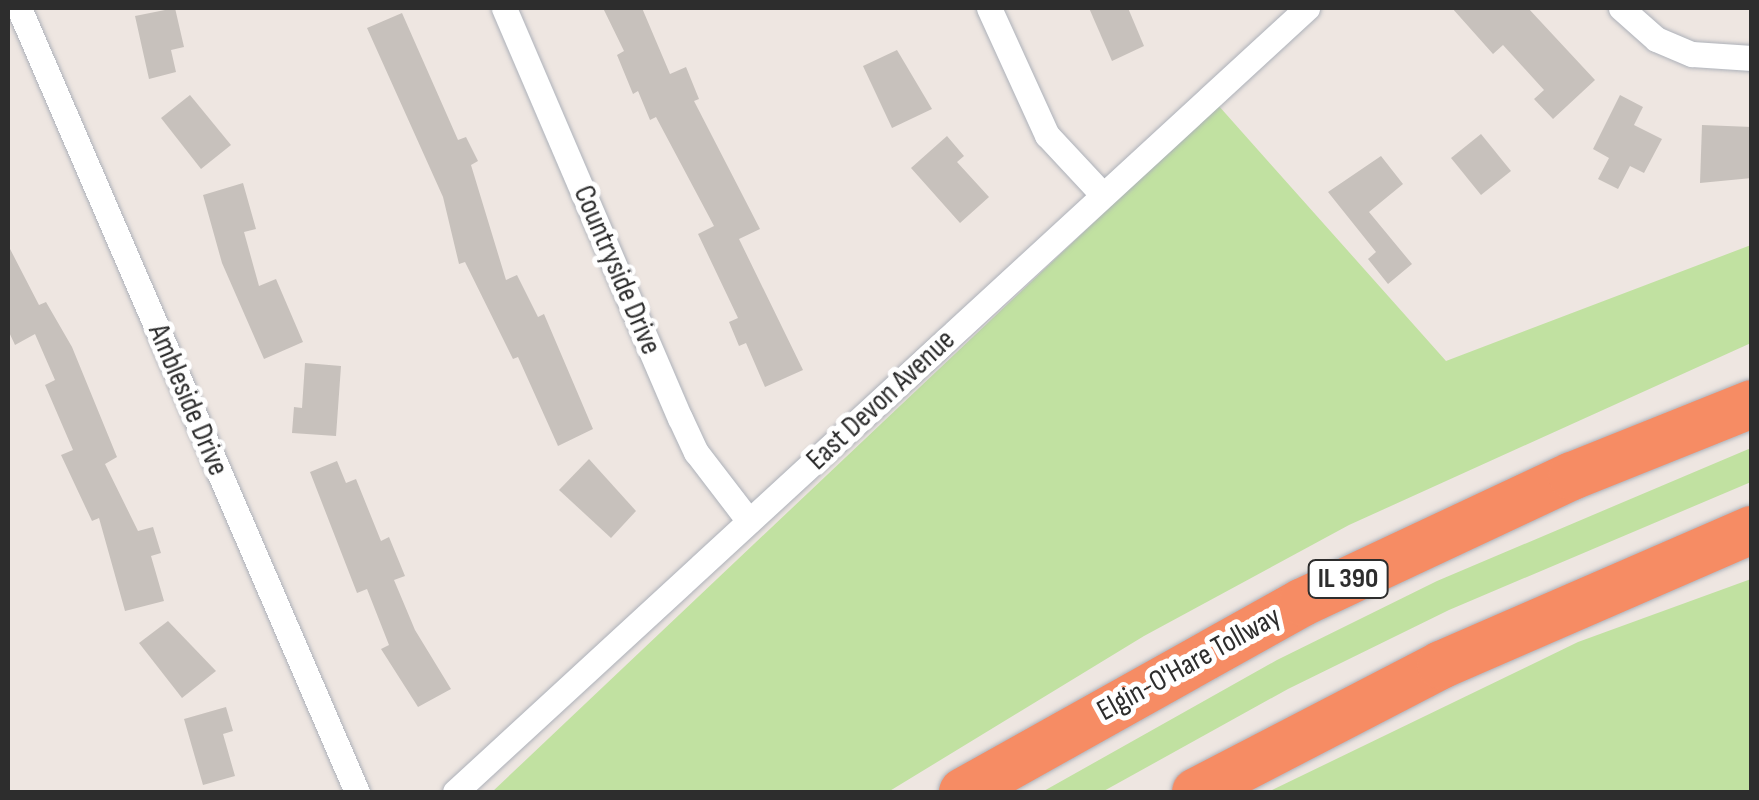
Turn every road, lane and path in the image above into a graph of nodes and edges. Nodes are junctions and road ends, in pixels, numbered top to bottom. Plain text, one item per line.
1 (19, 8) edge
2 (504, 8) edge
3 (990, 8) edge
4 (1307, 8) edge
5 (1621, 8) edge
6 (1752, 58) edge
7 (1103, 194) junction
8 (1752, 404) edge
9 (749, 521) junction
10 (1752, 530) edge
11 (357, 792) edge
12 (455, 792) edge
13 (964, 792) edge
14 (1196, 792) edge

1 - 11 street, Ambleside Drive
2 - 9 street, Countryside Drive
3 - 7 street
4 - 7 street, East Devon Avenue
5 - 6 street
7 - 9 street, East Devon Avenue
8 - 13 highway, Elgin-O'Hare Tollway / IL 390
9 - 12 street, East Devon Avenue
10 - 14 highway

